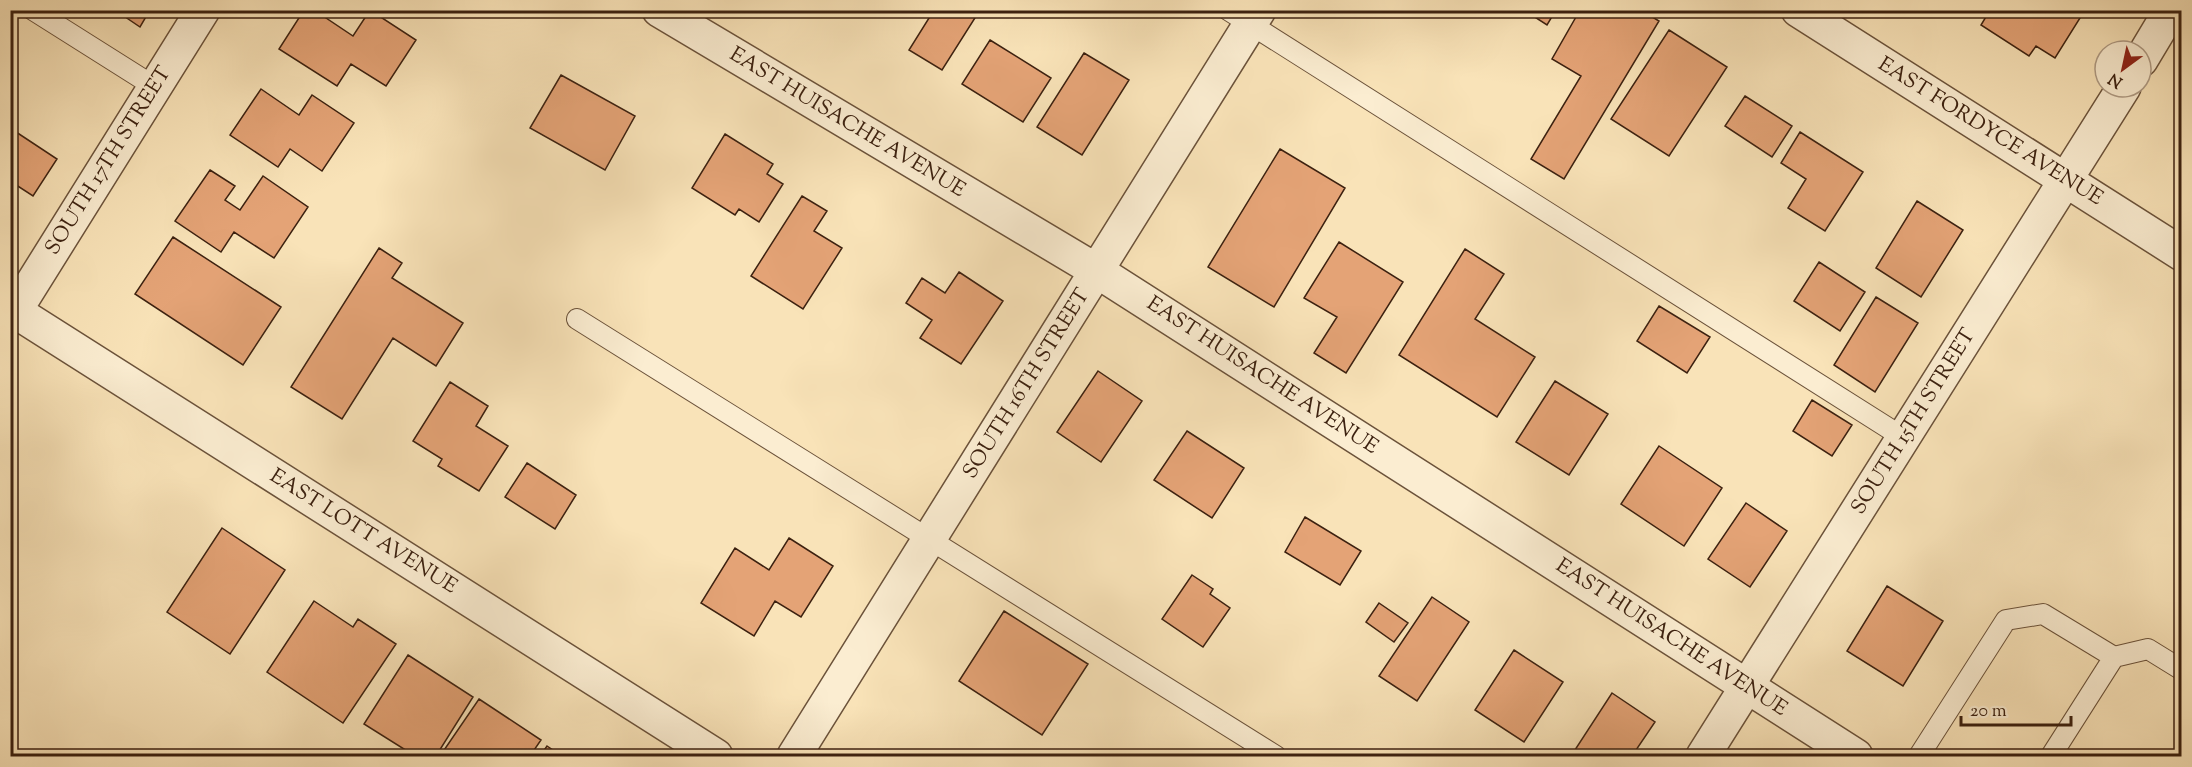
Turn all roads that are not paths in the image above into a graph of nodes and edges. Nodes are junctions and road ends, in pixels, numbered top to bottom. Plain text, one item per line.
1 (33, 10) edge
2 (203, 10) edge
3 (659, 10) edge
4 (1798, 10) edge
5 (2171, 10) edge
6 (1246, 15) edge
7 (2153, 40) edge
8 (155, 87) junction
9 (2117, 99) edge
10 (2067, 181) junction
11 (2181, 254) edge
12 (1097, 271) junction
13 (13, 309) edge
14 (578, 319) dead end
15 (1904, 438) junction
16 (930, 538) junction
17 (2114, 657) junction
18 (2181, 670) edge
19 (1746, 686) junction
20 (716, 756) edge
21 (794, 756) edge
22 (1276, 756) edge
23 (1703, 756) edge
24 (1856, 756) edge
25 (1919, 756) edge
26 (2051, 756) edge

1 - 8 lane
2 - 8 street, SOUTH 17TH STREET
3 - 12 street, EAST HUISACHE AVENUE
4 - 10 street, EAST FORDYCE AVENUE
5 - 7 street
6 - 12 street, SOUTH 16TH STREET
6 - 15 lane
8 - 13 street, SOUTH 17TH STREET
9 - 10 street, SOUTH 15TH STREET
10 - 11 street, EAST FORDYCE AVENUE
10 - 15 street, SOUTH 15TH STREET
12 - 16 street, SOUTH 16TH STREET
12 - 19 street, EAST HUISACHE AVENUE
13 - 20 street, EAST LOTT AVENUE
14 - 16 lane
15 - 19 street, SOUTH 15TH STREET
16 - 21 street, SOUTH 16TH STREET
16 - 22 lane
17 - 18 lane
17 - 25 lane
17 - 26 lane
19 - 23 street, SOUTH 15TH STREET
19 - 24 street, EAST HUISACHE AVENUE

